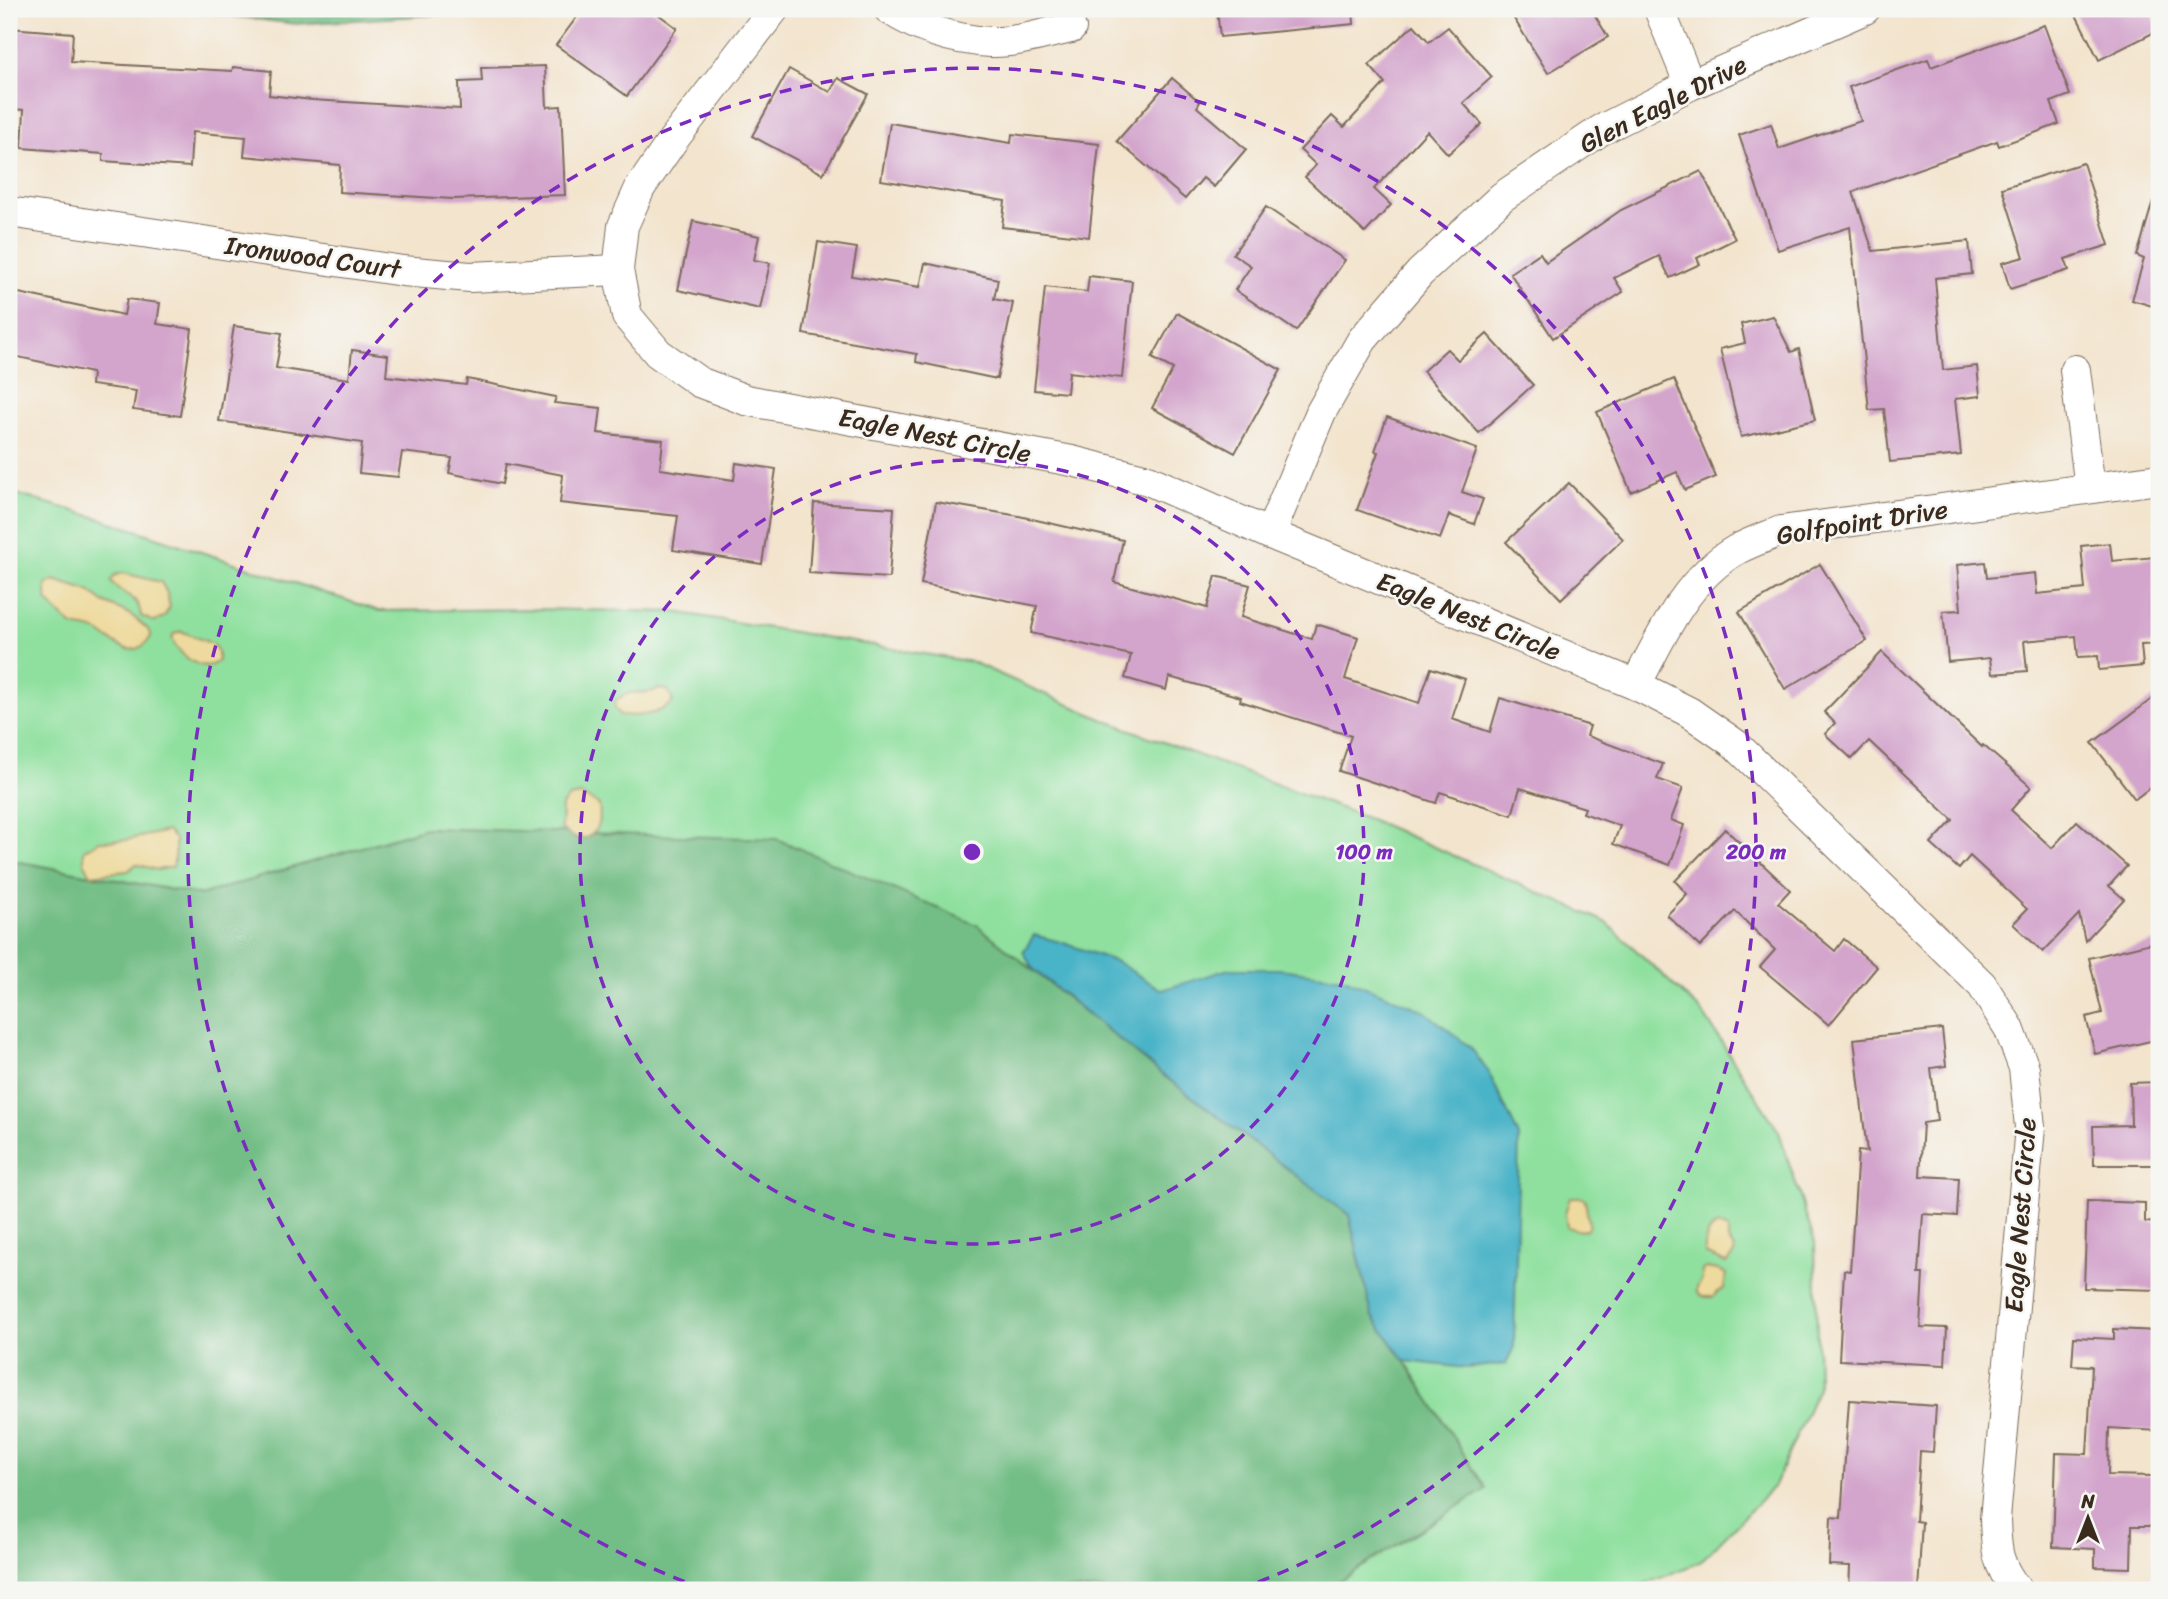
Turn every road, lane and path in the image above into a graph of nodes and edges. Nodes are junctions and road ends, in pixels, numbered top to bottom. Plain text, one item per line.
1 (774, 9) edge
2 (889, 9) edge
3 (1659, 9) edge
4 (1865, 9) edge
5 (1071, 28) dead end
6 (1690, 85) junction
7 (9, 212) edge
8 (618, 270) junction
9 (2075, 370) dead end
10 (2159, 480) edge
11 (2091, 488) junction
12 (1270, 534) junction
13 (1636, 685) junction
14 (2017, 1590) edge

1 - 8 street, Eagle Nest Circle
2 - 5 street
3 - 6 street
4 - 6 street, Glen Eagle Drive
6 - 12 street, Glen Eagle Drive
7 - 8 street, Ironwood Court
8 - 12 street, Eagle Nest Circle
9 - 11 street
10 - 11 street, Golfpoint Drive
11 - 13 street, Golfpoint Drive
12 - 13 street, Eagle Nest Circle
13 - 14 street, Eagle Nest Circle

